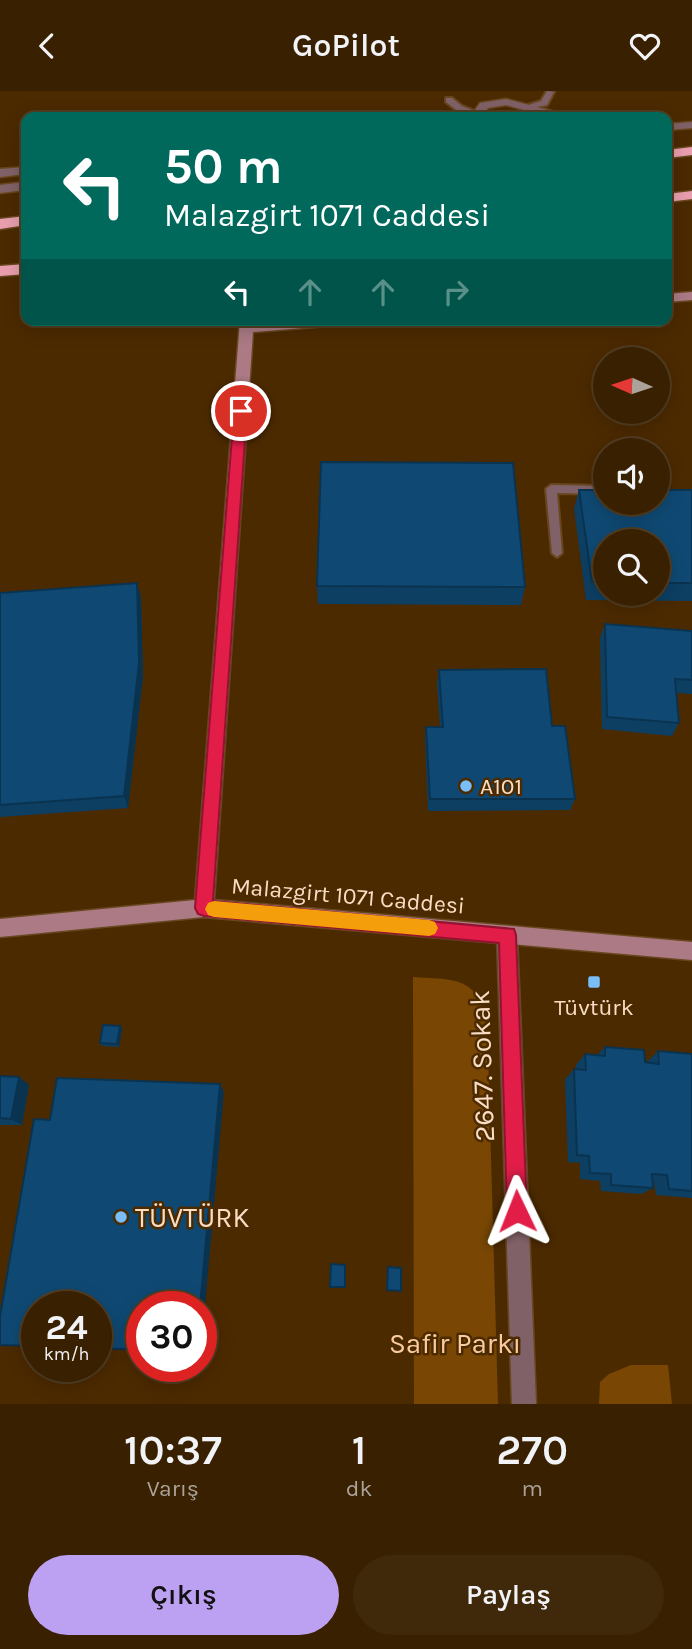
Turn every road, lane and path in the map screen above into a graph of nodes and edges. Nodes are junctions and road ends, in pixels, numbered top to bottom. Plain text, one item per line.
1 (550, 92) edge
2 (449, 100) dead end
3 (469, 112) edge
4 (478, 112) edge
5 (531, 112) edge
6 (692, 125) edge
7 (672, 127) edge
8 (692, 151) edge
9 (672, 153) edge
10 (21, 171) edge
11 (0, 173) edge
12 (21, 187) edge
13 (0, 189) edge
14 (692, 195) edge
15 (672, 197) edge
16 (21, 222) edge
17 (0, 224) edge
18 (21, 269) edge
19 (0, 271) edge
20 (692, 296) edge
21 (672, 298) edge
22 (247, 326) edge
23 (593, 490) edge
24 (557, 553) dead end
25 (204, 908) junction
26 (0, 928) edge
27 (507, 935) junction
28 (692, 951) edge
29 (524, 1404) edge

1 - 5 lane
2 - 3 lane
4 - 5 street
6 - 7 street
8 - 9 highway
10 - 11 street
12 - 13 street
14 - 15 highway
16 - 17 highway
18 - 19 highway
20 - 21 street
22 - 25 street
23 - 24 lane
25 - 26 street, Malazgirt 1071 Caddesi
25 - 27 street, Malazgirt 1071 Caddesi
27 - 28 street, Malazgirt 1071 Caddesi
27 - 29 street, 2647. Sokak

